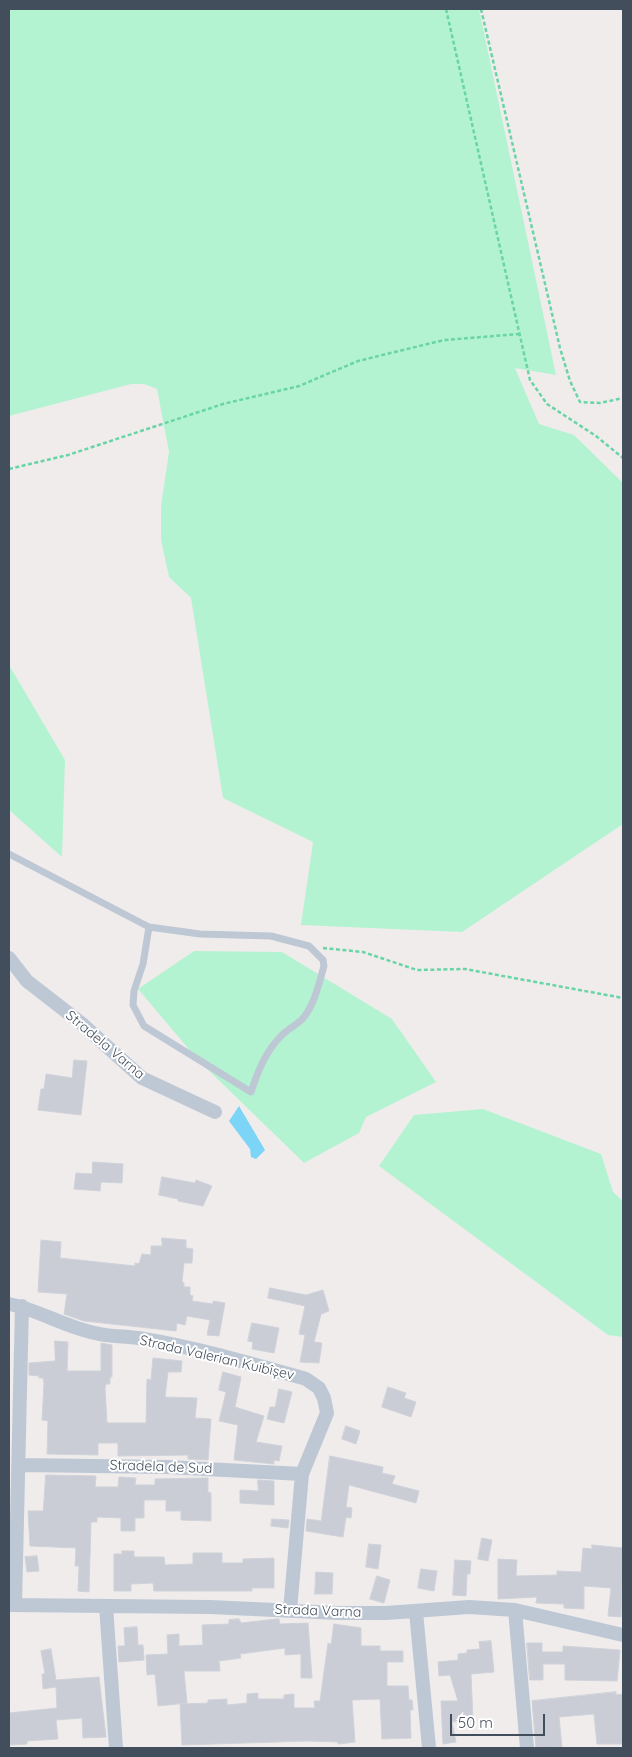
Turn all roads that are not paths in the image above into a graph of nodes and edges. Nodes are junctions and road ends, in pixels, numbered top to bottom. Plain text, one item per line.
1 (9, 854) edge
2 (149, 926) junction
3 (9, 958) edge
4 (215, 1112) dead end
5 (16, 1305) edge
6 (20, 1465) junction
7 (302, 1474) junction
8 (12, 1605) edge
9 (106, 1606) junction
10 (290, 1610) junction
11 (515, 1610) junction
12 (416, 1612) junction
13 (623, 1634) edge
14 (116, 1748) edge
15 (429, 1748) edge
16 (527, 1748) edge

1 - 2 lane
2 - 2 lane
3 - 4 street, Stradela Varna
5 - 6 street
5 - 7 street, Strada Valerian Kuibîșev
6 - 7 street, Stradela de Sud
6 - 8 street
7 - 10 street, Strada Valerian Kuibîșev
8 - 9 street, Strada Varna
9 - 10 street, Strada Varna
9 - 14 street
10 - 12 street, Strada Varna
11 - 12 street, Strada Varna
11 - 13 street, Strada Varna
11 - 16 street
12 - 15 street

